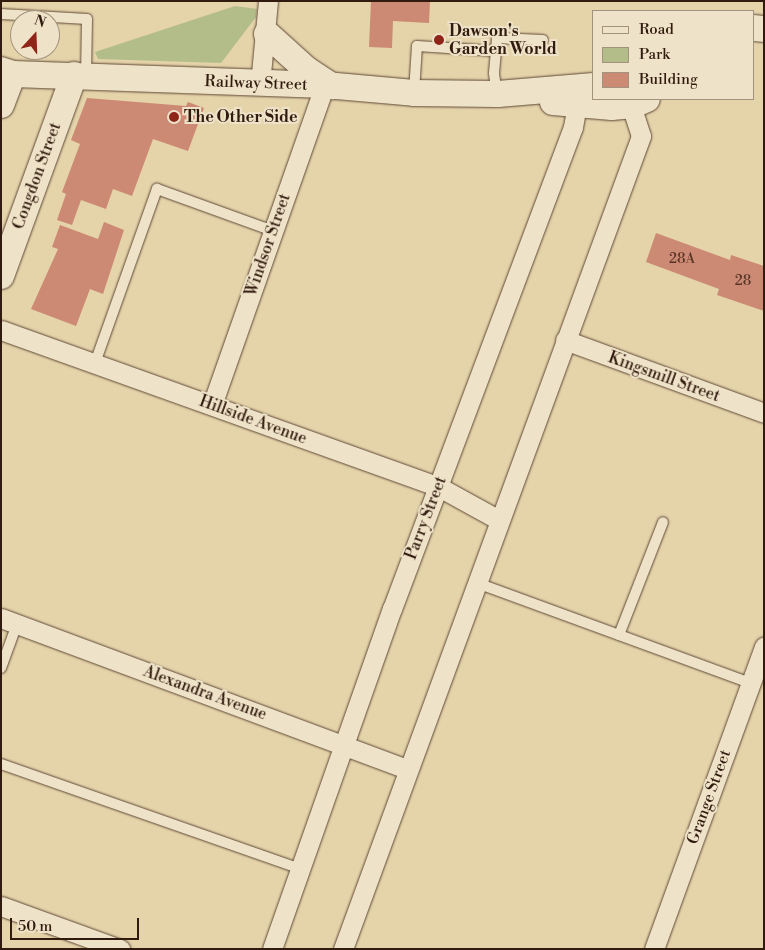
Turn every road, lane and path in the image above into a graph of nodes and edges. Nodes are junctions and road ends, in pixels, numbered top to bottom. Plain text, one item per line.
1 (268, 1) edge
2 (1, 14) edge
3 (267, 34) junction
4 (543, 40) dead end
5 (495, 51) junction
6 (5, 74) edge
7 (80, 75) junction
8 (269, 85) junction
9 (329, 86) junction
10 (414, 93) junction
11 (583, 93) edge
12 (498, 94) junction
13 (639, 100) edge
14 (1, 105) edge
15 (273, 231) junction
16 (1, 276) edge
17 (1, 330) edge
18 (565, 340) junction
19 (95, 363) junction
20 (212, 405) junction
21 (764, 413) edge
22 (439, 487) junction
23 (499, 520) junction
24 (663, 522) dead end
25 (477, 582) junction
26 (9, 621) edge
27 (618, 634) junction
28 (764, 646) edge
29 (1, 668) edge
30 (750, 683) junction
31 (345, 745) junction
32 (1, 764) edge
33 (408, 769) junction
34 (301, 869) junction
35 (1, 906) edge
36 (120, 949) edge
37 (272, 949) edge
38 (342, 949) edge
39 (654, 949) edge

1 - 3 street
2 - 7 lane
3 - 8 street
3 - 9 street
4 - 5 lane
5 - 10 lane
5 - 12 lane
6 - 7 street, Railway Street
6 - 14 street
7 - 8 street, Railway Street
7 - 16 street, Congdon Street
8 - 9 street, Railway Street
9 - 10 street, Railway Street
9 - 15 street, Windsor Street
10 - 12 street, Railway Street
11 - 12 street, Railway Street
11 - 22 street, Parry Street
13 - 18 street
15 - 19 lane
15 - 20 street, Windsor Street
17 - 19 street, Hillside Avenue
18 - 21 street, Kingsmill Street
18 - 23 street
19 - 20 street, Hillside Avenue
20 - 22 street, Hillside Avenue
22 - 23 street, Hillside Avenue
22 - 31 street, Parry Street
23 - 25 street
24 - 27 lane
25 - 27 lane
25 - 33 street
26 - 29 lane
26 - 31 street, Alexandra Avenue
27 - 30 lane
28 - 30 street, Grange Street
30 - 39 street, Grange Street
31 - 33 street, Alexandra Avenue
31 - 34 street, Parry Street
32 - 34 lane
33 - 38 street
34 - 37 street, Parry Street
35 - 36 street

